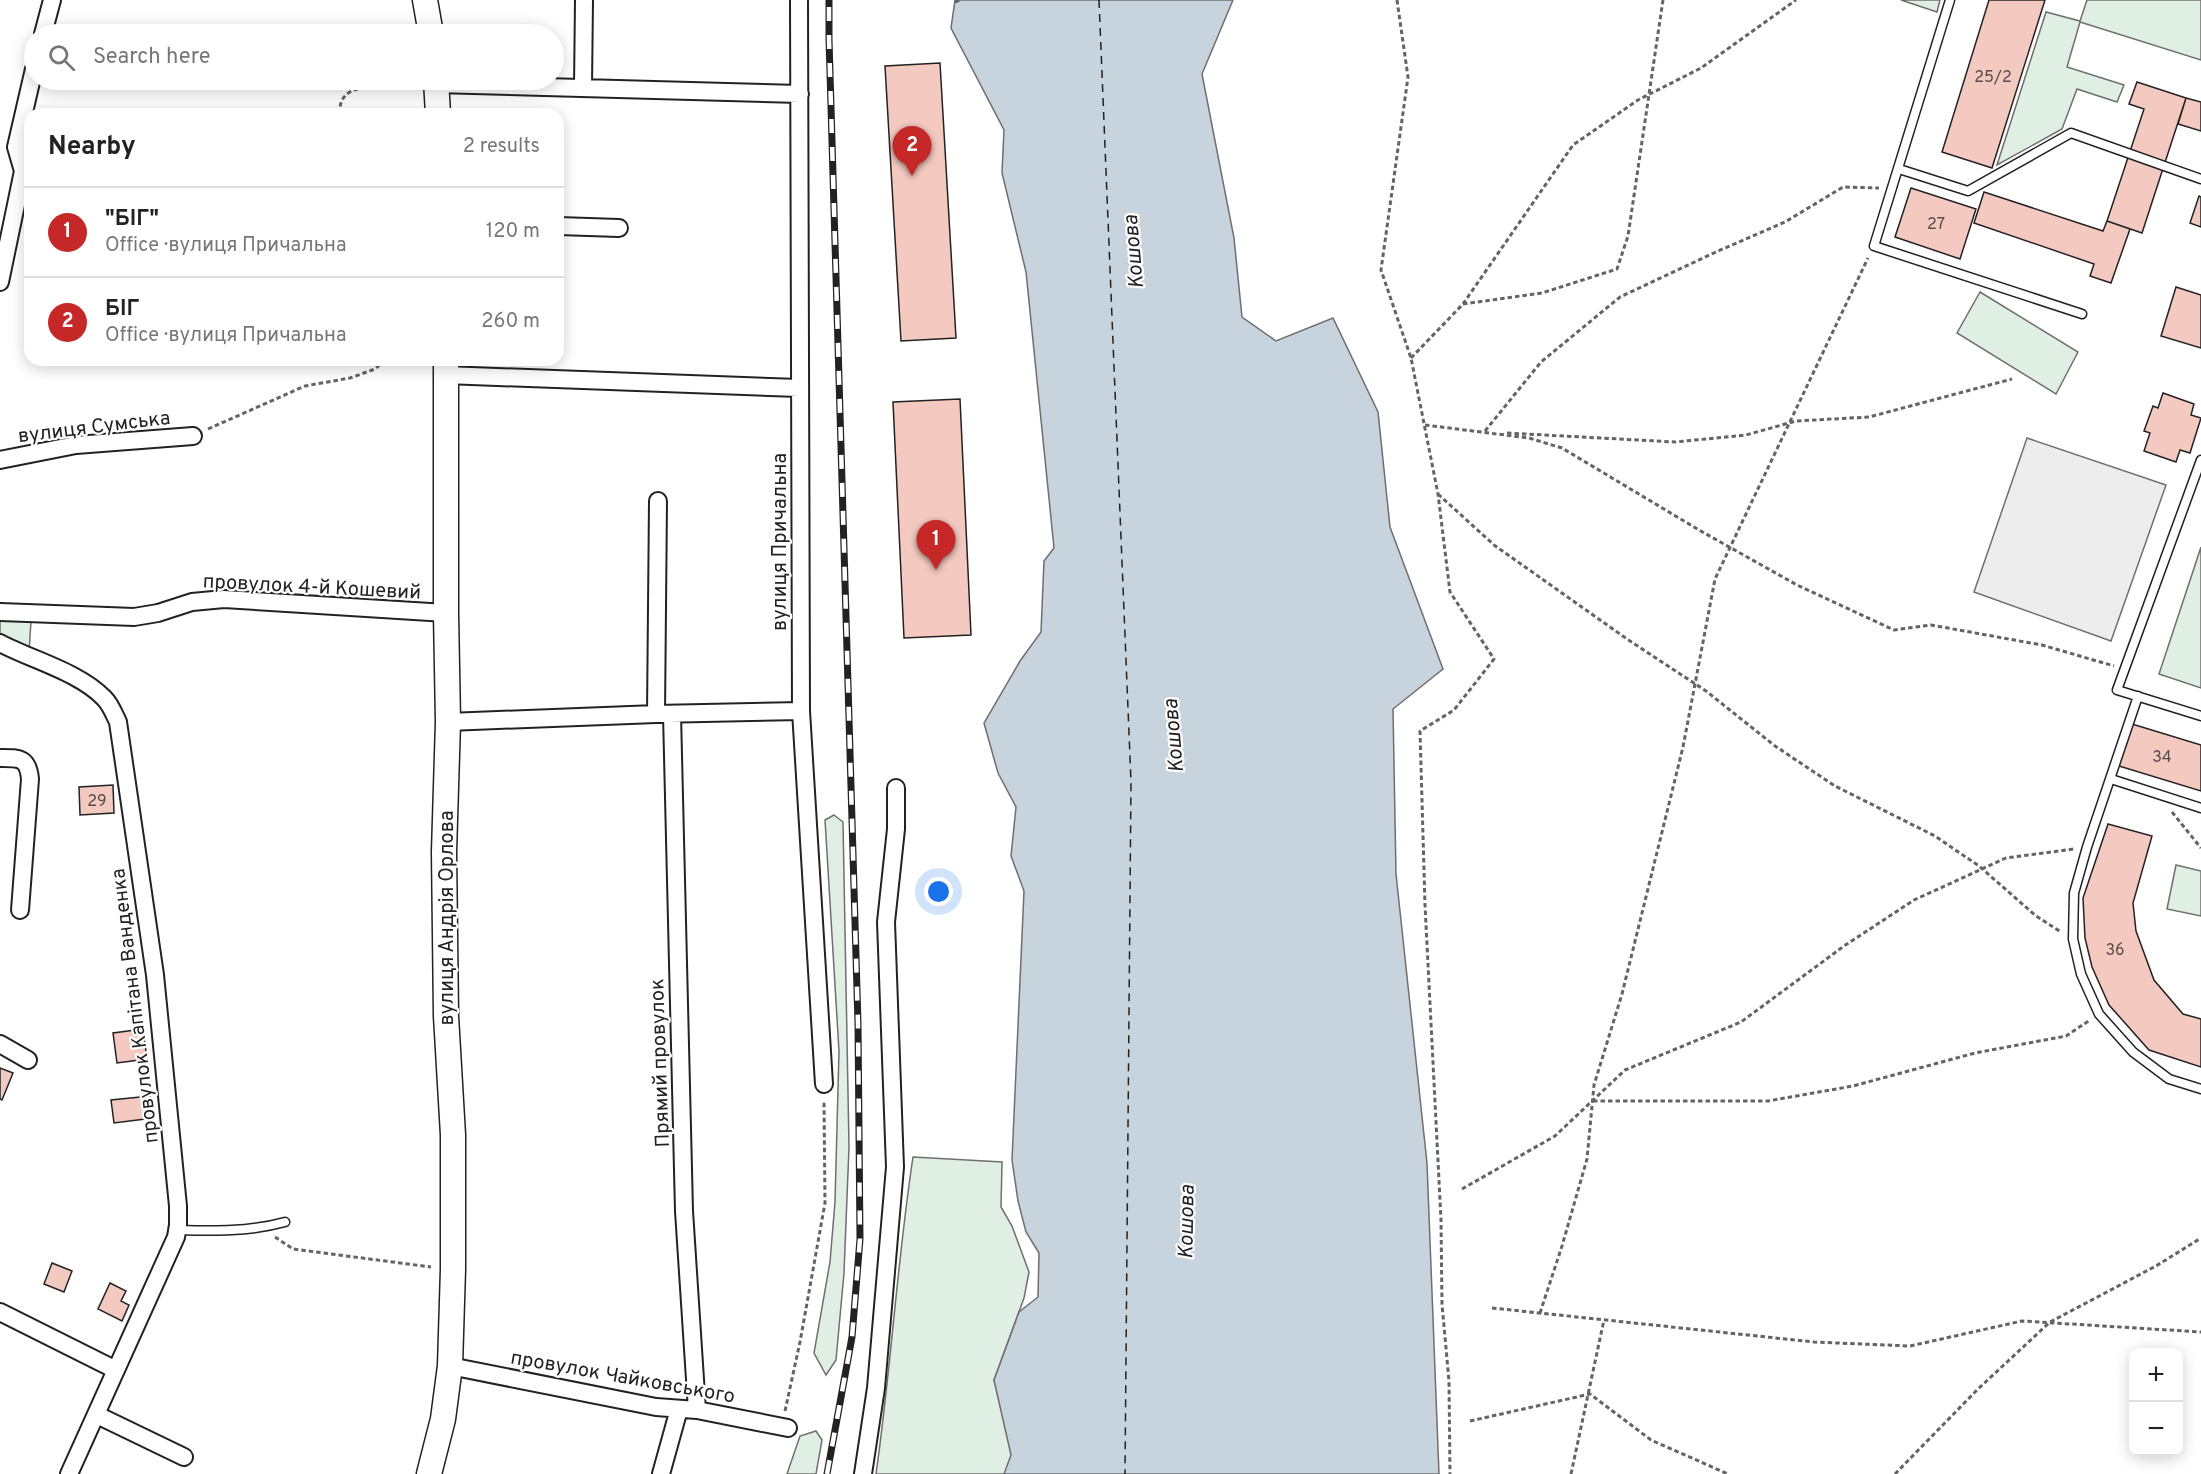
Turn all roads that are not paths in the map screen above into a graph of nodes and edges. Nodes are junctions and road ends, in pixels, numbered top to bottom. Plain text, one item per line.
1 (52, 0) edge
2 (425, 0) edge
3 (584, 0) edge
4 (799, 0) edge
5 (1950, 0) edge
6 (46, 24) edge
7 (429, 24) edge
8 (564, 86) edge
9 (583, 87) junction
10 (27, 90) edge
11 (436, 90) edge
12 (800, 94) junction
13 (438, 108) edge
14 (8, 146) edge
15 (24, 168) edge
16 (1899, 169) junction
17 (2201, 179) edge
18 (24, 184) edge
19 (564, 226) edge
20 (619, 228) dead end
21 (0, 282) edge
22 (2082, 314) dead end
23 (445, 367) edge
24 (800, 388) junction
25 (193, 436) road end
26 (0, 460) edge
27 (2201, 460) edge
28 (658, 501) dead end
29 (0, 612) edge
30 (446, 613) junction
31 (0, 643) edge
32 (2138, 696) junction
33 (801, 711) junction
34 (664, 714) junction
35 (2201, 716) edge
36 (448, 722) junction
37 (0, 758) edge
38 (2111, 779) junction
39 (896, 788) dead end
40 (2201, 807) edge
41 (20, 910) dead end
42 (0, 1044) edge
43 (28, 1060) dead end
44 (824, 1084) road end
45 (2201, 1089) edge
46 (285, 1222) dead end
47 (177, 1230) junction
48 (0, 1312) edge
49 (450, 1366) junction
50 (116, 1370) junction
51 (679, 1409) junction
52 (697, 1410) junction
53 (97, 1415) junction
54 (785, 1427) road end
55 (184, 1457) dead end
56 (69, 1474) edge
57 (429, 1474) edge
58 (661, 1474) edge
59 (863, 1474) edge

1 - 6 street
2 - 7 street
3 - 9 street
4 - 12 street, вулиця Причальна
5 - 16 lane
8 - 9 street
9 - 12 street
10 - 14 street
11 - 13 street
12 - 24 street, вулиця Причальна
14 - 15 street
16 - 17 lane
16 - 22 lane
18 - 21 street
19 - 20 street
23 - 24 street
23 - 30 street, вулиця Андрія Орлова
24 - 33 street, вулиця Причальна
25 - 26 street, вулиця Сумська
27 - 32 lane
28 - 34 street, Прямий провулок
29 - 30 street, провулок 4-й Кошевий
30 - 36 street, вулиця Андрія Орлова
31 - 47 street, провулок Капітана Ванденка
32 - 35 lane
32 - 38 lane
33 - 34 street
33 - 44 street, вулиця Причальна
34 - 36 street
34 - 52 street, Прямий провулок
36 - 49 street, вулиця Андрія Орлова
37 - 41 street
38 - 40 lane
38 - 45 lane
39 - 59 street
42 - 43 street
46 - 47 lane
47 - 50 street, провулок Капітана Ванденка
48 - 50 street
49 - 51 street, провулок Чайковського
49 - 57 street, вулиця Андрія Орлова
50 - 53 street, провулок Капітана Ванденка
51 - 52 street, провулок Чайковського
51 - 58 street
52 - 54 street, провулок Чайковського
53 - 55 street
53 - 56 street, провулок Капітана Ванденка

